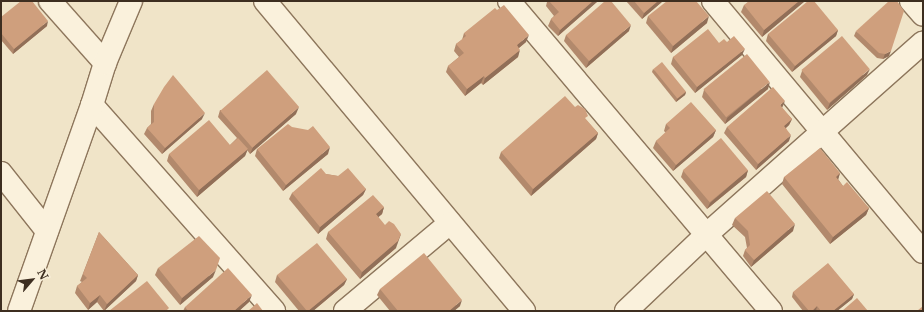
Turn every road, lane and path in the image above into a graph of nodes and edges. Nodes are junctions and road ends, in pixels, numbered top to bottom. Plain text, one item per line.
1 (50, 1) edge
2 (131, 1) edge
3 (265, 1) edge
4 (509, 1) edge
5 (713, 1) edge
6 (911, 1) edge
7 (923, 15) edge
8 (923, 42) edge
9 (105, 63) junction
10 (92, 105) junction
11 (823, 131) junction
12 (1, 173) edge
13 (450, 223) junction
14 (47, 231) junction
15 (706, 235) junction
16 (923, 252) edge
17 (23, 310) edge
18 (274, 311) edge
19 (345, 311) edge
20 (524, 311) edge
21 (626, 311) edge
22 (771, 311) edge

1 - 9 street
2 - 9 street
3 - 13 street
4 - 15 street
5 - 11 street
6 - 7 street
8 - 11 street
9 - 10 street
10 - 14 street
10 - 18 street
11 - 15 street
11 - 16 street
12 - 14 street
13 - 19 street
13 - 20 street
14 - 17 street
15 - 21 street
15 - 22 street

